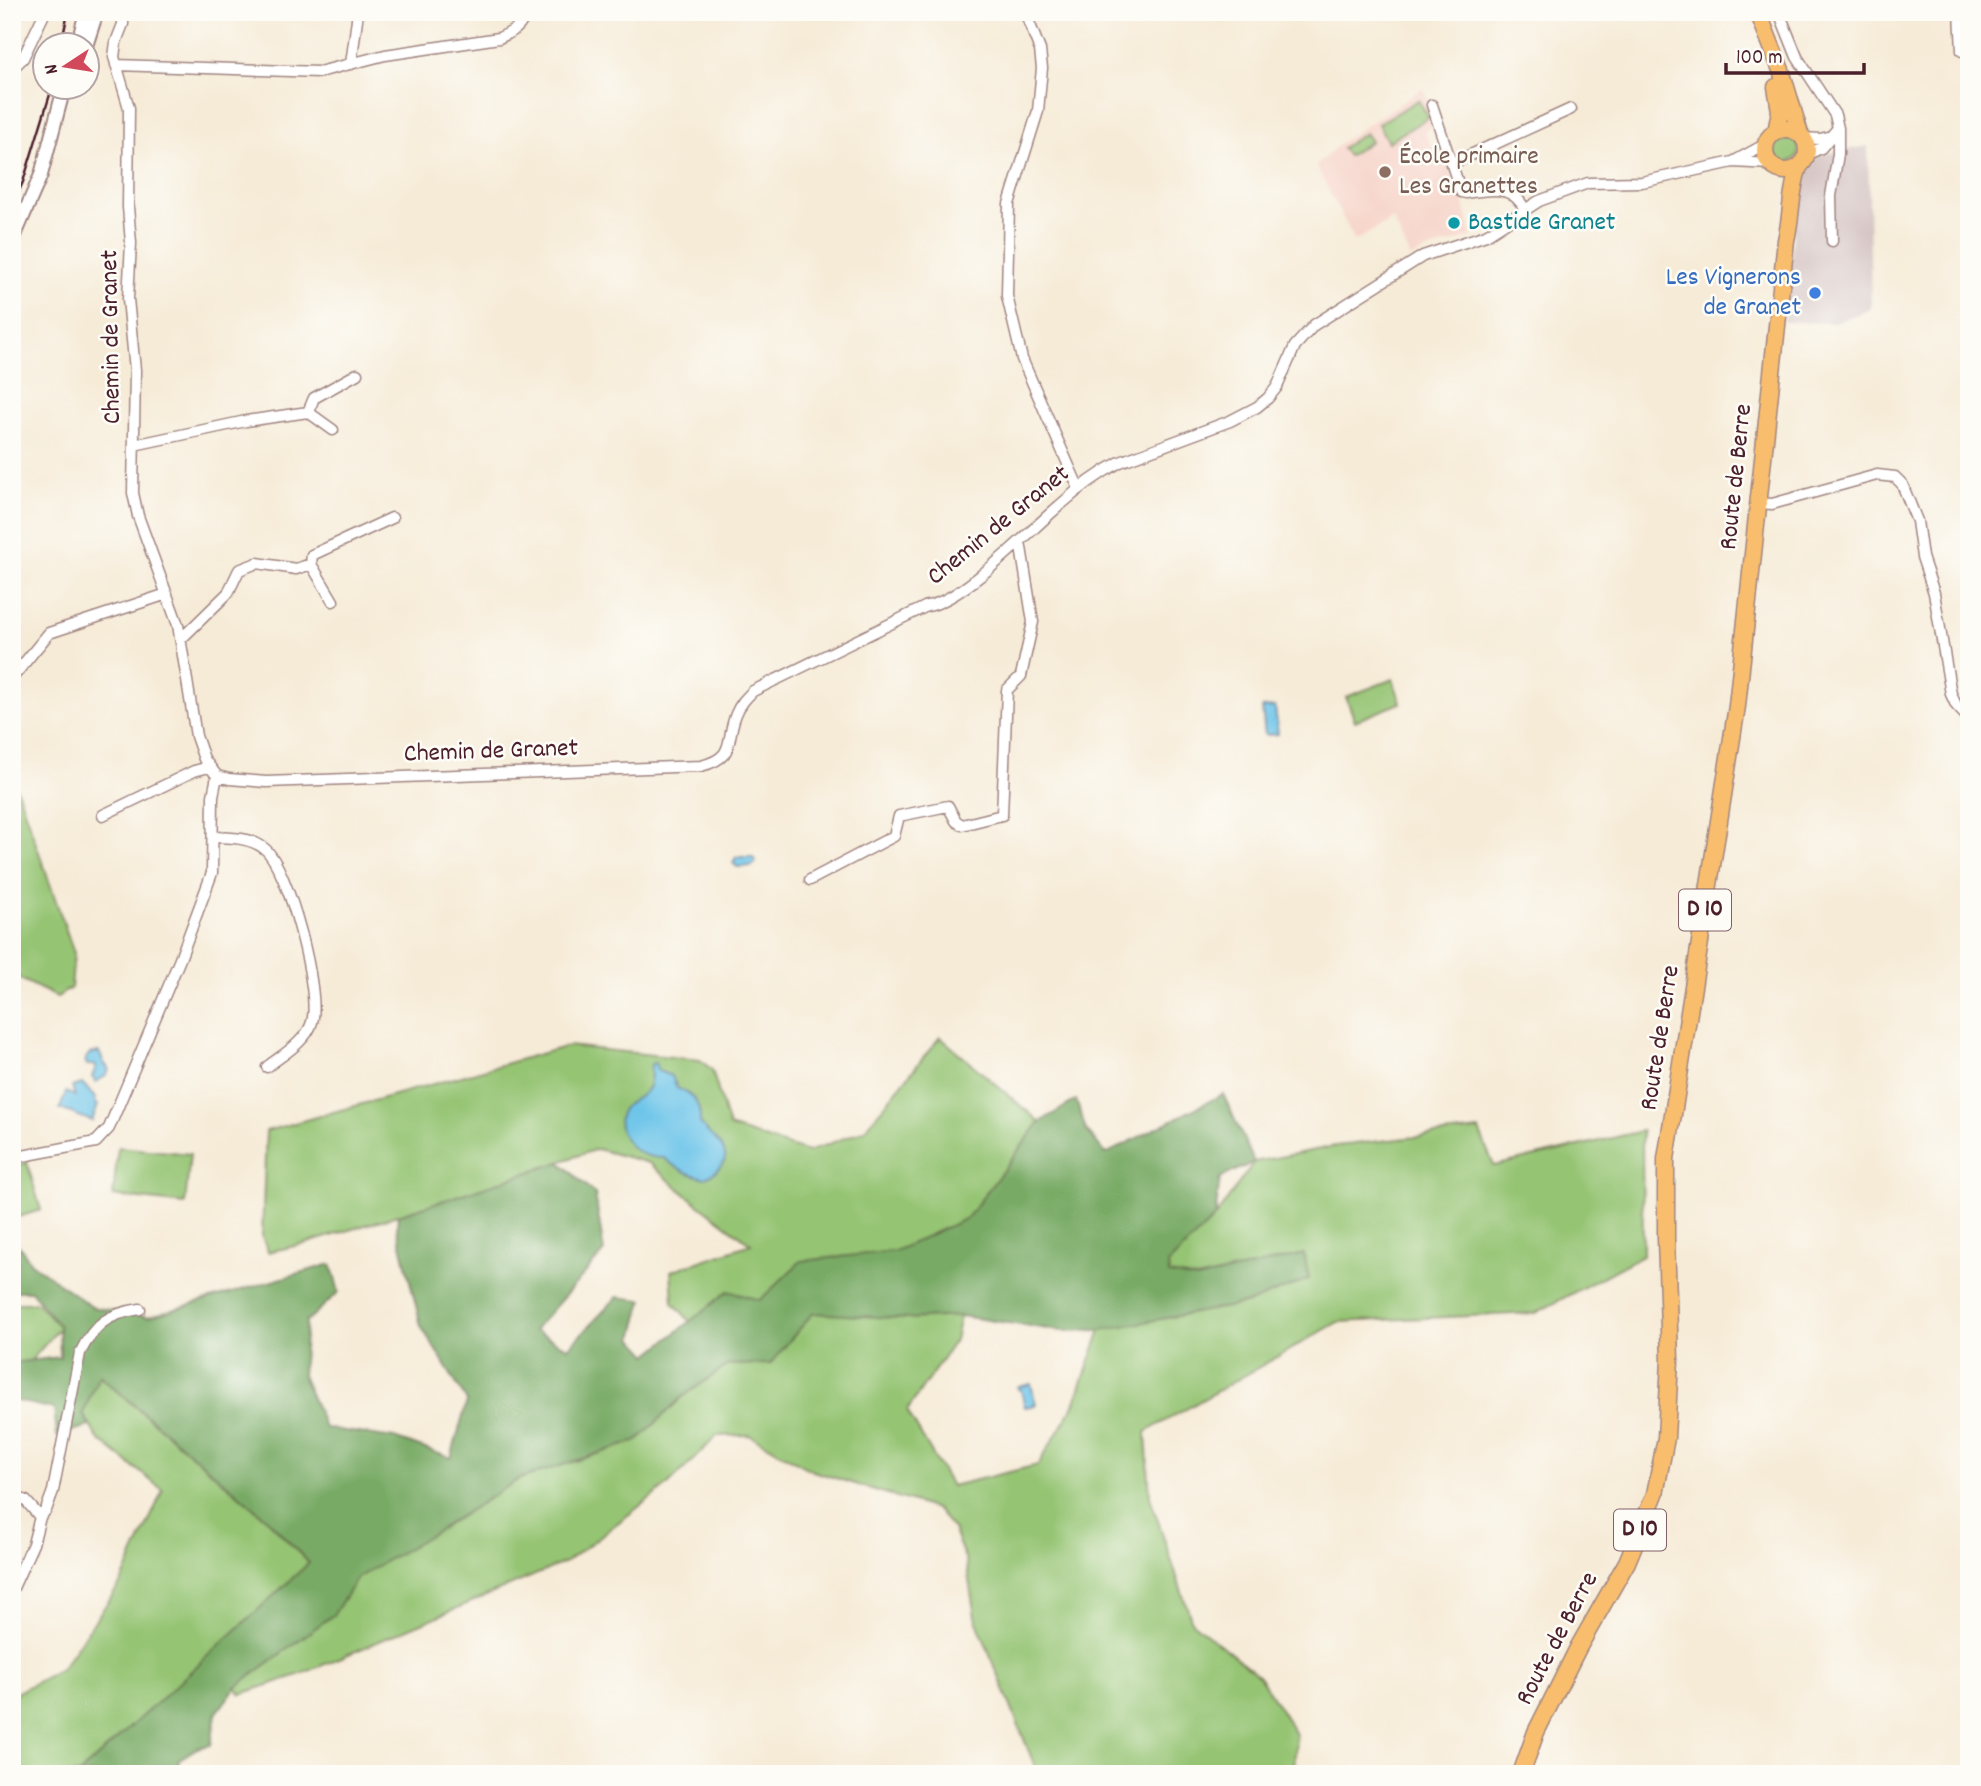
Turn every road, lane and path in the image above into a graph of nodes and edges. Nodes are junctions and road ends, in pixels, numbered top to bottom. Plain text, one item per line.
1 (45, 12) edge
2 (86, 12) edge
3 (97, 12) edge
4 (123, 12) edge
5 (358, 12) edge
6 (525, 12) edge
7 (1025, 12) edge
8 (1748, 12) edge
9 (1758, 12) edge
10 (1779, 12) edge
11 (1960, 12) edge
12 (81, 32) edge
13 (91, 32) edge
14 (1962, 51) dead end
15 (351, 64) junction
16 (116, 65) junction
17 (12, 69) edge
18 (61, 102) edge
19 (67, 102) edge
20 (1432, 105) dead end
21 (1572, 109) dead end
22 (1835, 132) junction
23 (1801, 136) junction
24 (1771, 138) junction
25 (51, 144) junction
26 (1802, 161) junction
27 (1733, 162) junction
28 (1451, 164) junction
29 (1773, 166) junction
30 (1525, 210) junction
31 (1786, 240) junction
32 (1832, 241) dead end
33 (12, 243) edge
34 (357, 374) dead end
35 (308, 412) junction
36 (333, 430) dead end
37 (134, 445) junction
38 (1079, 489) junction
39 (1759, 503) junction
40 (392, 518) dead end
41 (1020, 541) junction
42 (311, 564) junction
43 (167, 594) junction
44 (333, 601) dead end
45 (181, 639) junction
46 (12, 678) edge
47 (1969, 719) edge
48 (209, 767) junction
49 (217, 776) junction
50 (103, 815) dead end
51 (213, 837) junction
52 (810, 880) dead end
53 (267, 1067) dead end
54 (12, 1158) edge
55 (140, 1309) dead end
56 (12, 1496) edge
57 (40, 1517) junction
58 (12, 1590) edge
59 (1521, 1774) edge

1 - 17 street
2 - 12 street
3 - 13 street
4 - 16 street, Chemin de Granet
5 - 15 street
6 - 15 street
7 - 38 street
8 - 24 main road
9 - 23 main road
10 - 22 street
11 - 14 street
15 - 16 street
16 - 37 street, Chemin de Granet
18 - 25 street
19 - 25 street
20 - 28 street
21 - 28 street
22 - 23 street
22 - 26 street
22 - 32 street
23 - 24 main road
23 - 26 main road
24 - 27 street, Chemin de Granet
24 - 29 main road
25 - 33 street
26 - 29 main road
26 - 31 main road, Route de Berre
27 - 29 street, Chemin de Granet
27 - 30 street, Chemin de Granet
28 - 30 street
29 - 31 main road, Route de Berre
30 - 38 street, Chemin de Granet
31 - 39 main road, Route de Berre
34 - 35 street
35 - 36 street
35 - 37 street
37 - 43 street, Chemin de Granet
38 - 41 street, Chemin de Granet
39 - 47 street
39 - 59 main road, Route de Berre / D 10
40 - 42 street
41 - 49 street, Chemin de Granet
41 - 52 street
42 - 44 street
42 - 45 street
43 - 45 street, Chemin de Granet
43 - 46 street
45 - 48 street, Chemin de Granet
48 - 49 street, Chemin de Granet
48 - 50 street
49 - 51 street
51 - 53 street
51 - 54 street
55 - 57 street
56 - 57 street
57 - 58 street

